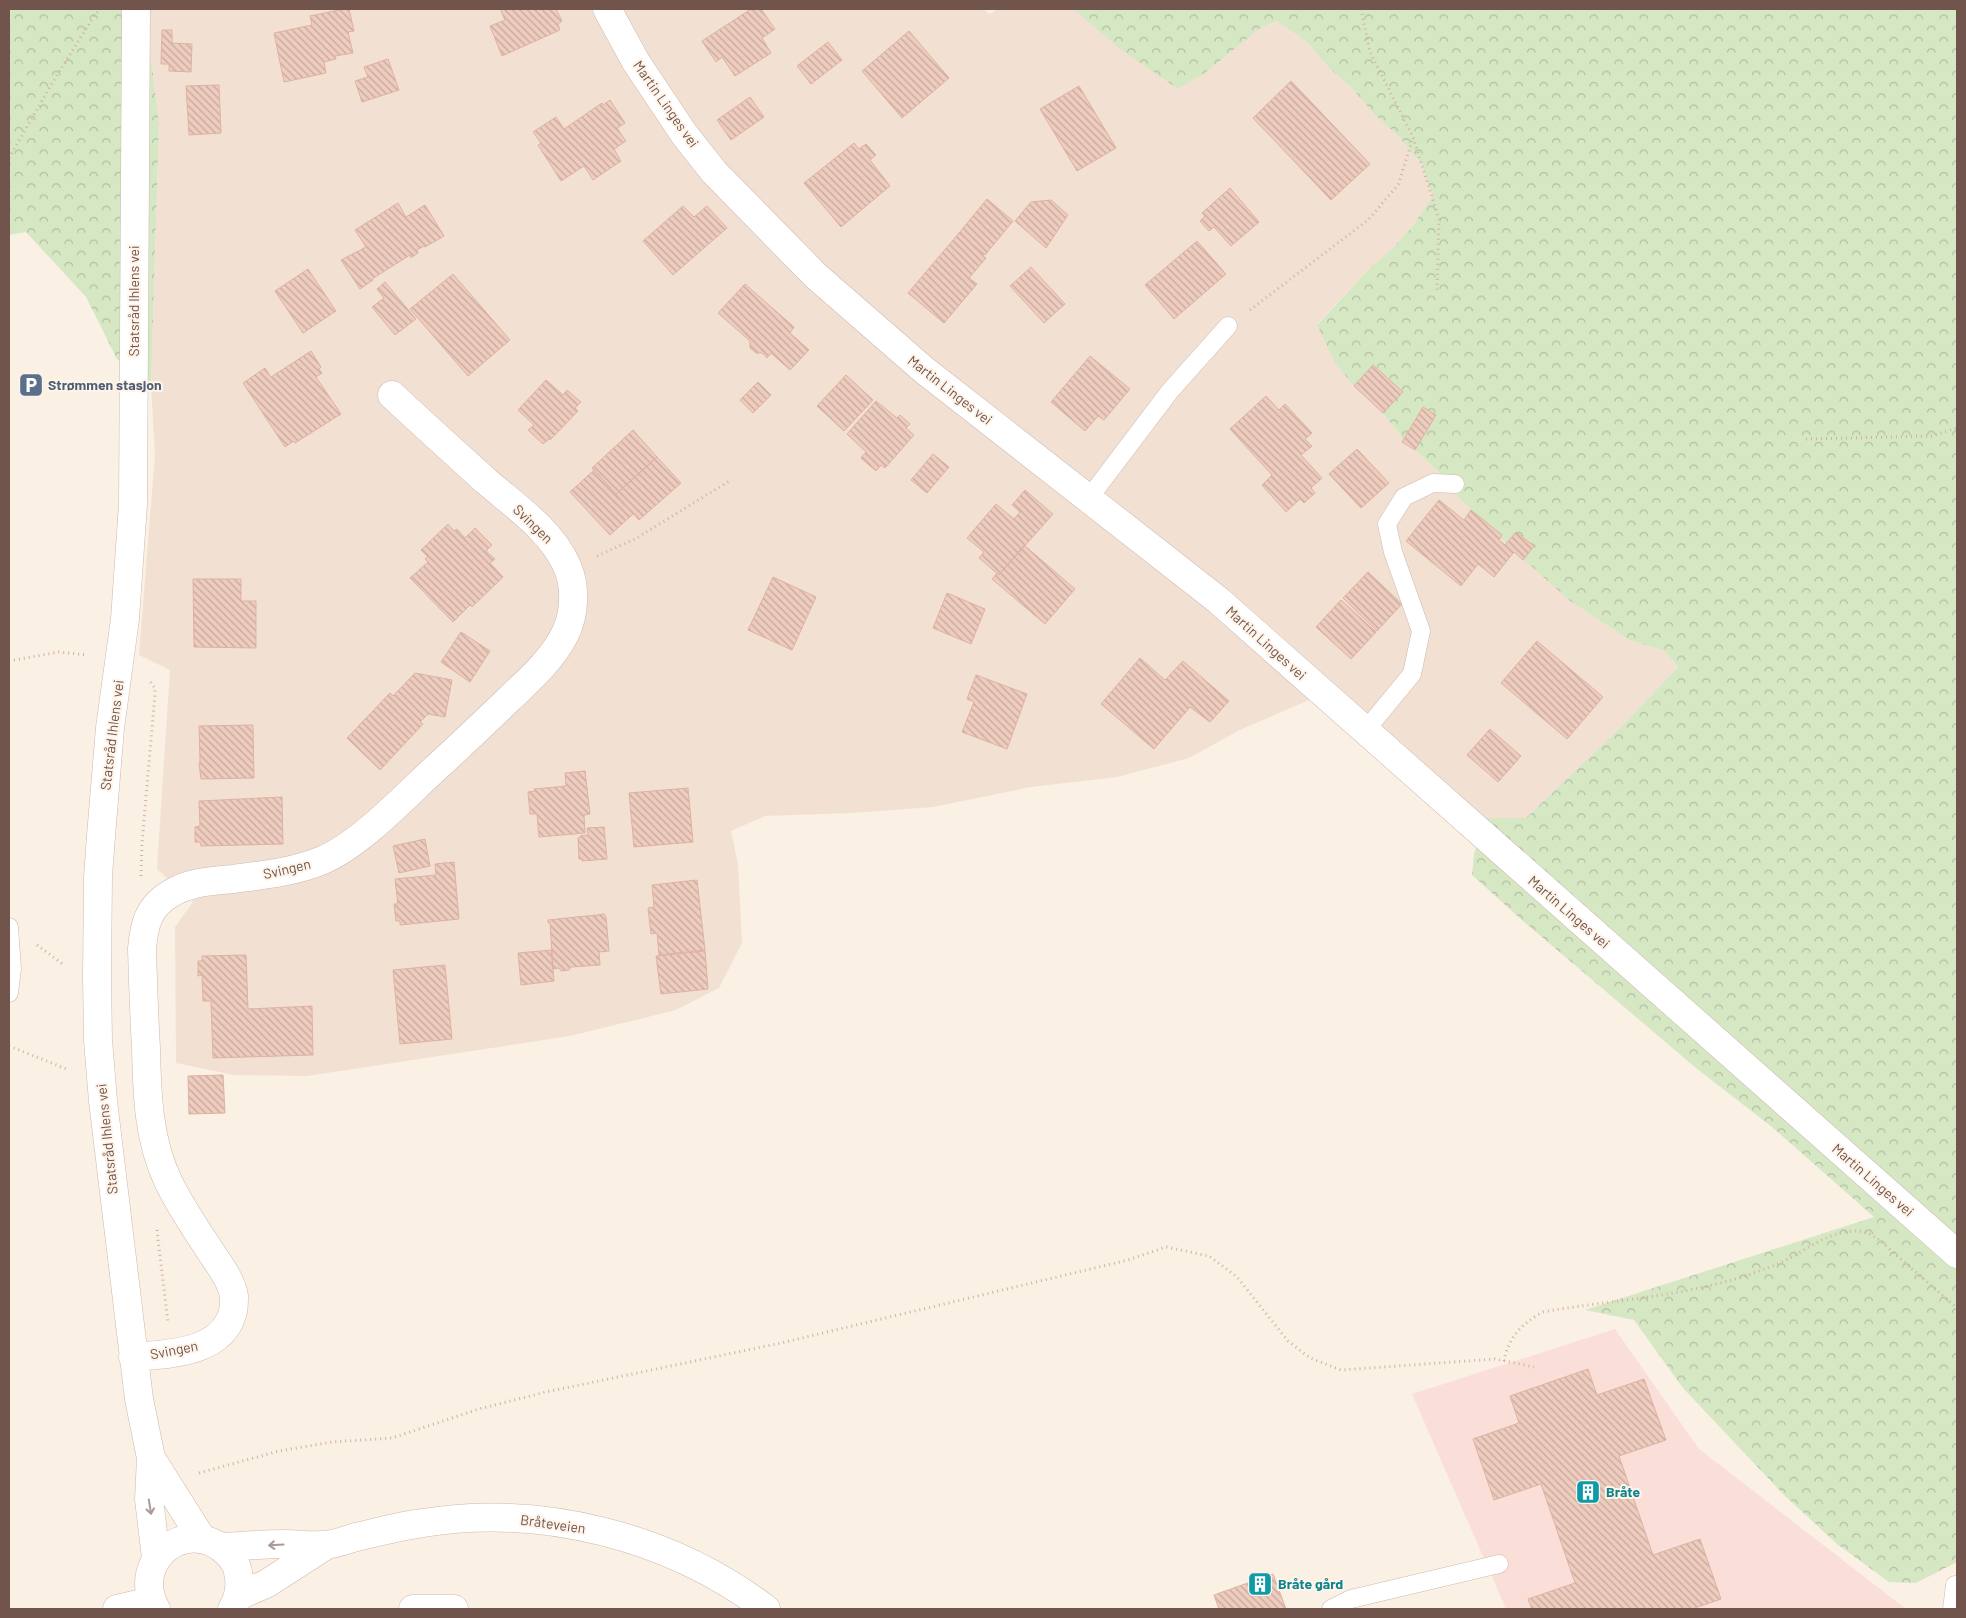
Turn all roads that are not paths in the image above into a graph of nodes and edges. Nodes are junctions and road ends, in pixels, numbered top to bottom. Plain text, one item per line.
1 (136, 9) edge
2 (607, 9) edge
3 (1228, 326) road end
4 (392, 395) dead end
5 (1455, 484) dead end
6 (1089, 498) junction
7 (1365, 731) junction
8 (9, 929) edge
9 (9, 993) edge
10 (1957, 1254) edge
11 (133, 1357) junction
12 (151, 1458) junction
13 (212, 1543) junction
14 (324, 1546) junction
15 (156, 1558) junction
16 (1499, 1564) dead end
17 (1955, 1585) dead end
18 (235, 1603) edge
19 (154, 1605) edge
20 (116, 1609) edge
21 (413, 1609) edge
22 (454, 1609) edge
23 (766, 1609) edge
24 (1331, 1609) edge
25 (1952, 1609) edge

1 - 11 street, Statsråd Ihlens vei
2 - 6 street, Martin Linges vei
3 - 6 lane
4 - 11 street, Svingen
5 - 7 lane
6 - 7 street, Martin Linges vei
7 - 10 street, Martin Linges vei
8 - 9 lane
11 - 12 street, Statsråd Ihlens vei
12 - 13 street, Statsråd Ihlens vei
12 -> 15 street, Statsråd Ihlens vei
14 -> 13 street, Bråteveien
13 - 15 street
13 - 18 street, Statsråd Ihlens vei
14 - 18 street, Bråteveien
14 - 23 street, Bråteveien
15 - 19 street, Statsråd Ihlens vei
16 - 24 lane
17 - 25 lane
19 - 20 street
21 - 22 street

